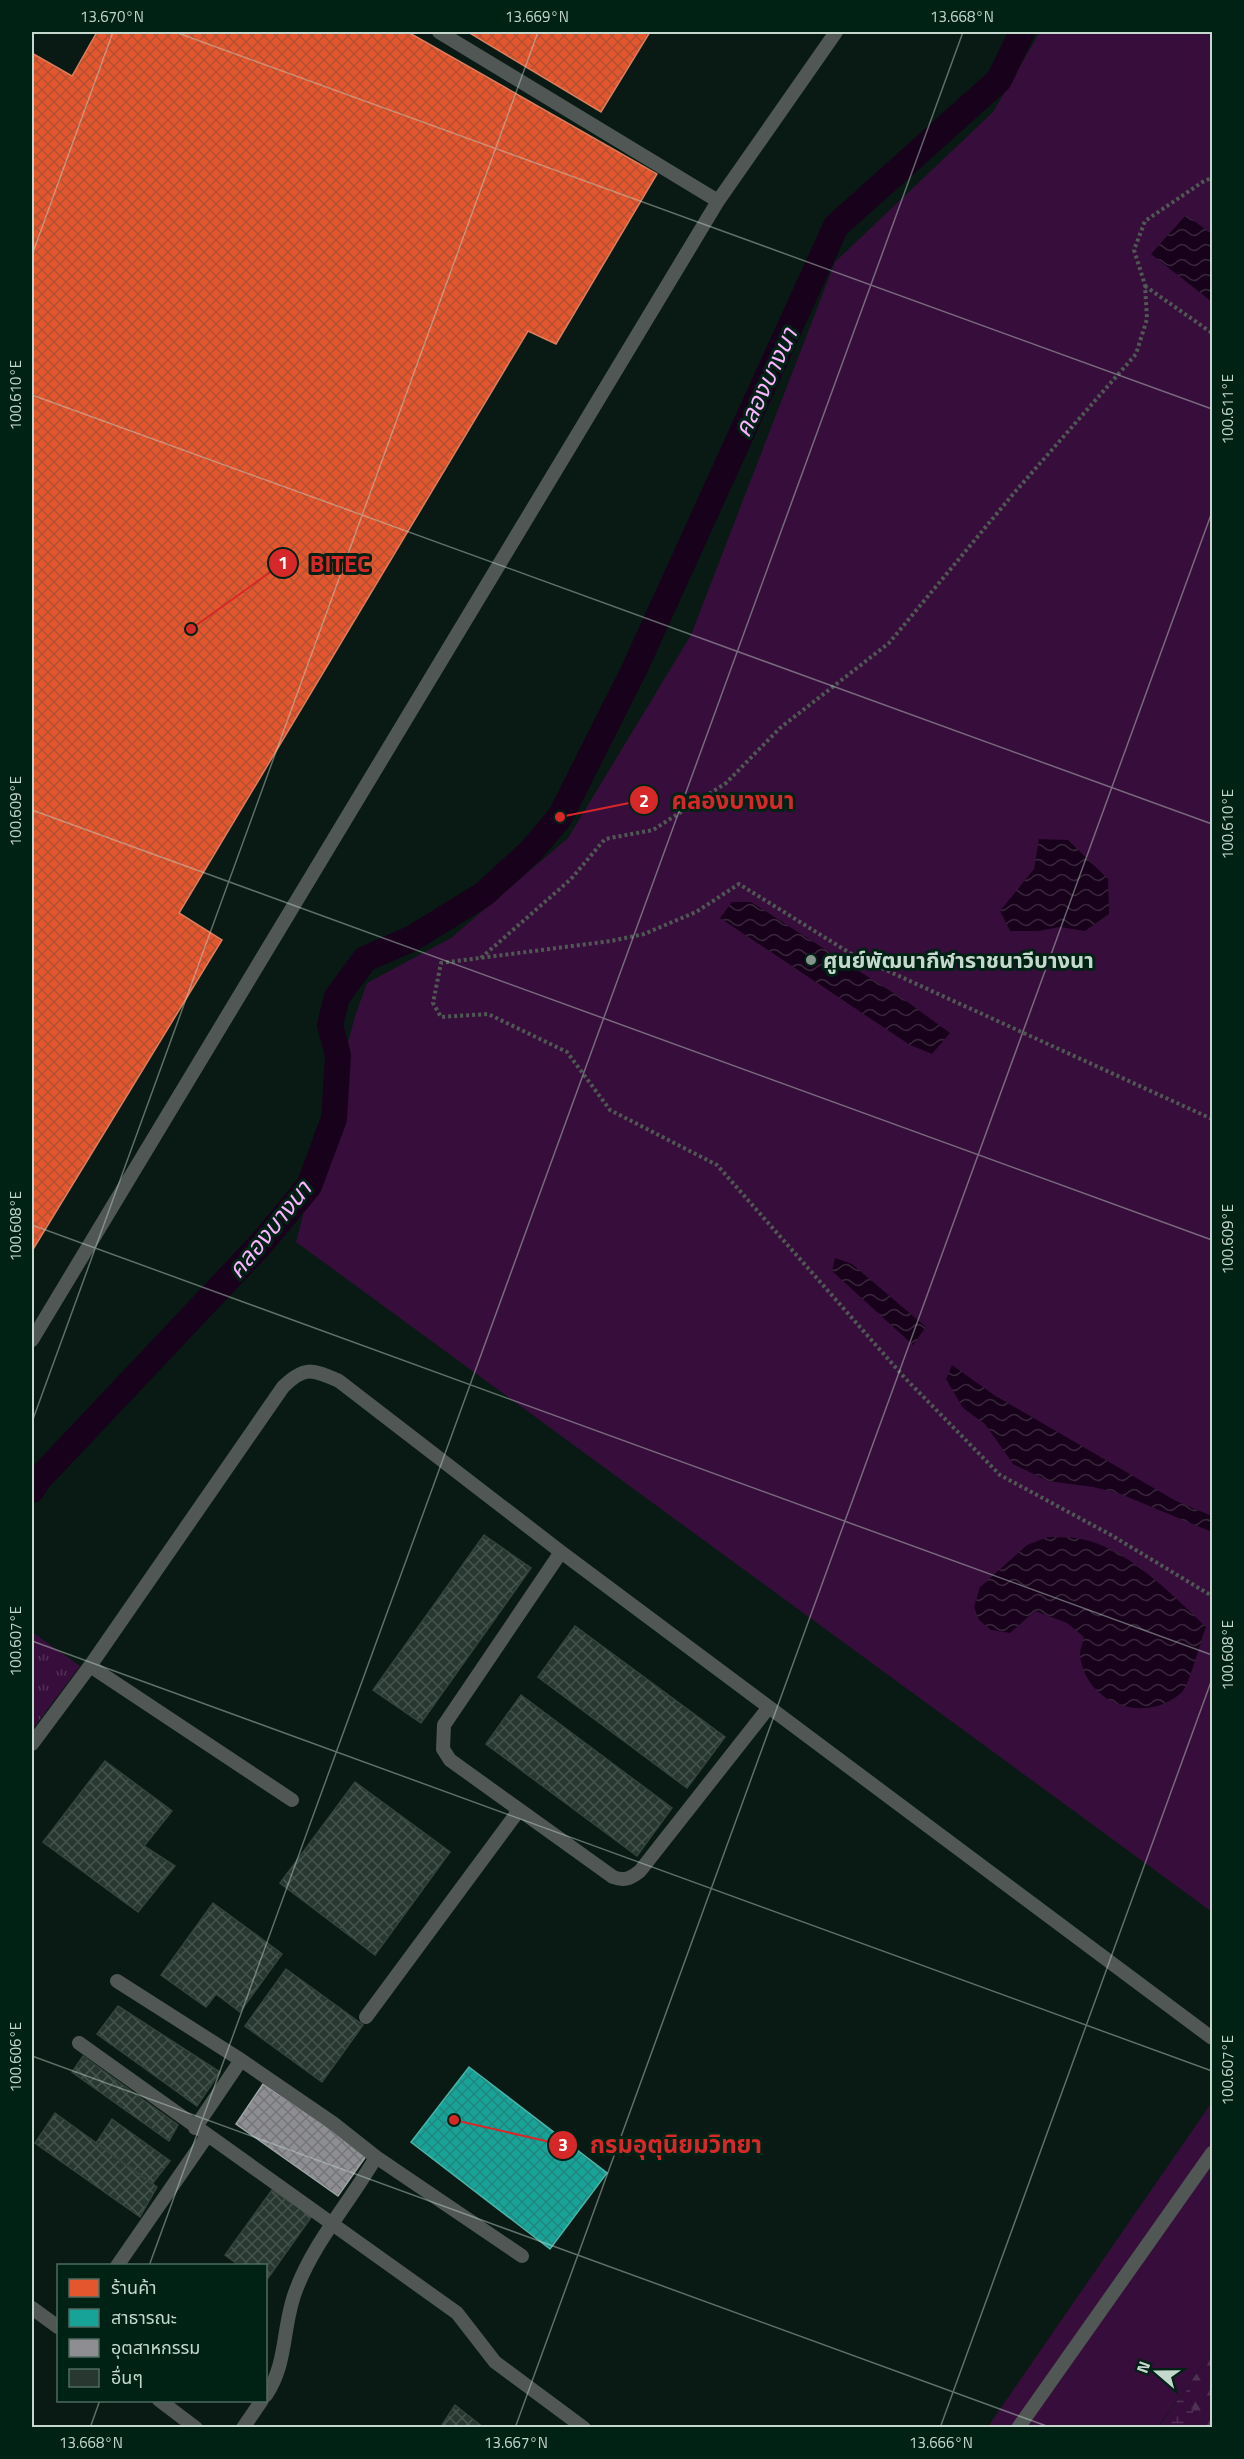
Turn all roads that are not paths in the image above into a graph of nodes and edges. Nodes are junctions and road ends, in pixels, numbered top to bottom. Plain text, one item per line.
1 (439, 32) edge
2 (836, 32) edge
3 (718, 201) junction
4 (32, 1340) edge
5 (561, 1552) junction
6 (90, 1666) junction
7 (769, 1707) junction
8 (32, 1744) edge
9 (292, 1800) dead end
10 (519, 1810) junction
11 (117, 1981) dead end
12 (366, 2017) dead end
13 (1212, 2038) edge
14 (79, 2043) dead end
15 (241, 2060) junction
16 (201, 2132) junction
17 (1212, 2153) edge
18 (376, 2157) junction
19 (333, 2224) junction
20 (522, 2256) dead end
21 (118, 2264) edge
22 (32, 2308) edge
23 (57, 2326) edge
24 (267, 2393) edge
25 (162, 2402) edge
26 (261, 2402) edge
27 (196, 2427) edge
28 (243, 2427) edge
29 (584, 2427) edge
30 (1018, 2427) edge

1 - 3 lane
2 - 3 lane
3 - 4 lane
5 - 6 lane
5 - 7 lane
5 - 10 lane
6 - 8 lane
6 - 9 lane
7 - 10 lane
7 - 13 lane
10 - 12 lane
11 - 15 lane
14 - 16 lane
15 - 16 lane
15 - 18 lane
16 - 19 lane
16 - 21 lane
17 - 30 lane
18 - 19 lane
18 - 20 lane
19 - 24 lane
19 - 29 lane
22 - 23 lane
25 - 27 lane
26 - 28 lane

